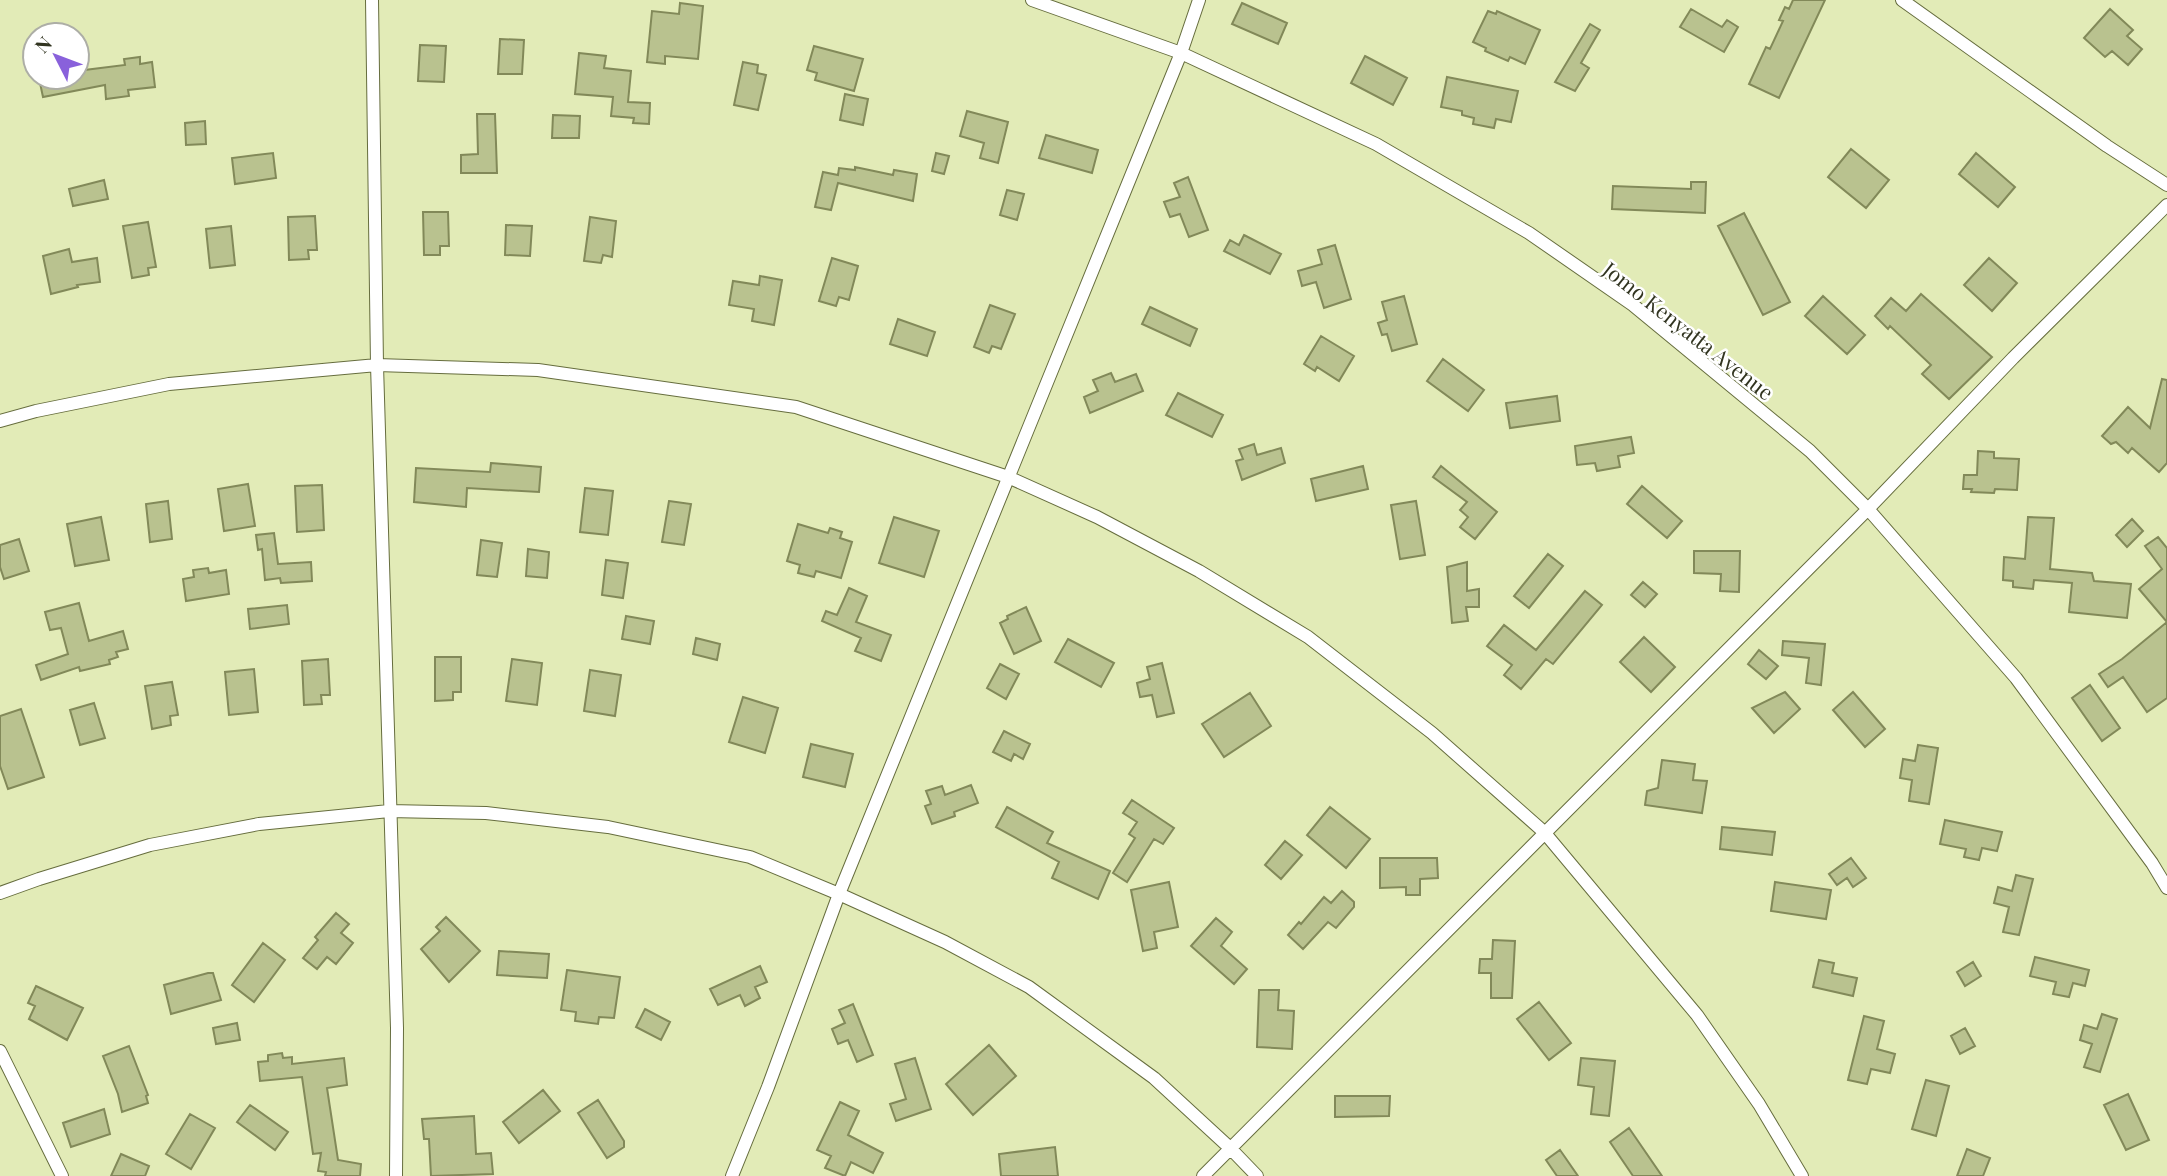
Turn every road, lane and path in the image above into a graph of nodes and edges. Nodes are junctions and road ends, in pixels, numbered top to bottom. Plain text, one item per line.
1 (372, 0) edge
2 (1032, 0) edge
3 (1199, 0) edge
4 (1902, 0) edge
5 (1181, 53) junction
6 (2167, 185) edge
7 (2167, 205) edge
8 (377, 365) junction
9 (0, 421) edge
10 (1008, 477) junction
11 (1868, 509) junction
12 (389, 811) junction
13 (1544, 832) junction
14 (2167, 888) edge
15 (0, 893) edge
16 (839, 894) junction
17 (0, 1051) edge
18 (1230, 1148) junction
19 (62, 1176) edge
20 (396, 1176) edge
21 (732, 1176) edge
22 (1203, 1176) edge
23 (1257, 1176) edge
24 (1802, 1176) edge

1 - 8 street
2 - 5 street, Jomo Kenyatta Avenue
3 - 5 street
4 - 6 street
5 - 10 street
5 - 11 street, Jomo Kenyatta Avenue
7 - 11 street
8 - 9 street
8 - 10 street
8 - 12 street
10 - 13 street
10 - 16 street
11 - 13 street
11 - 14 street, Jomo Kenyatta Avenue
12 - 15 street
12 - 16 street
12 - 20 street
13 - 18 street
13 - 24 street
16 - 18 street
16 - 21 street
17 - 19 street
18 - 22 street
18 - 23 street

